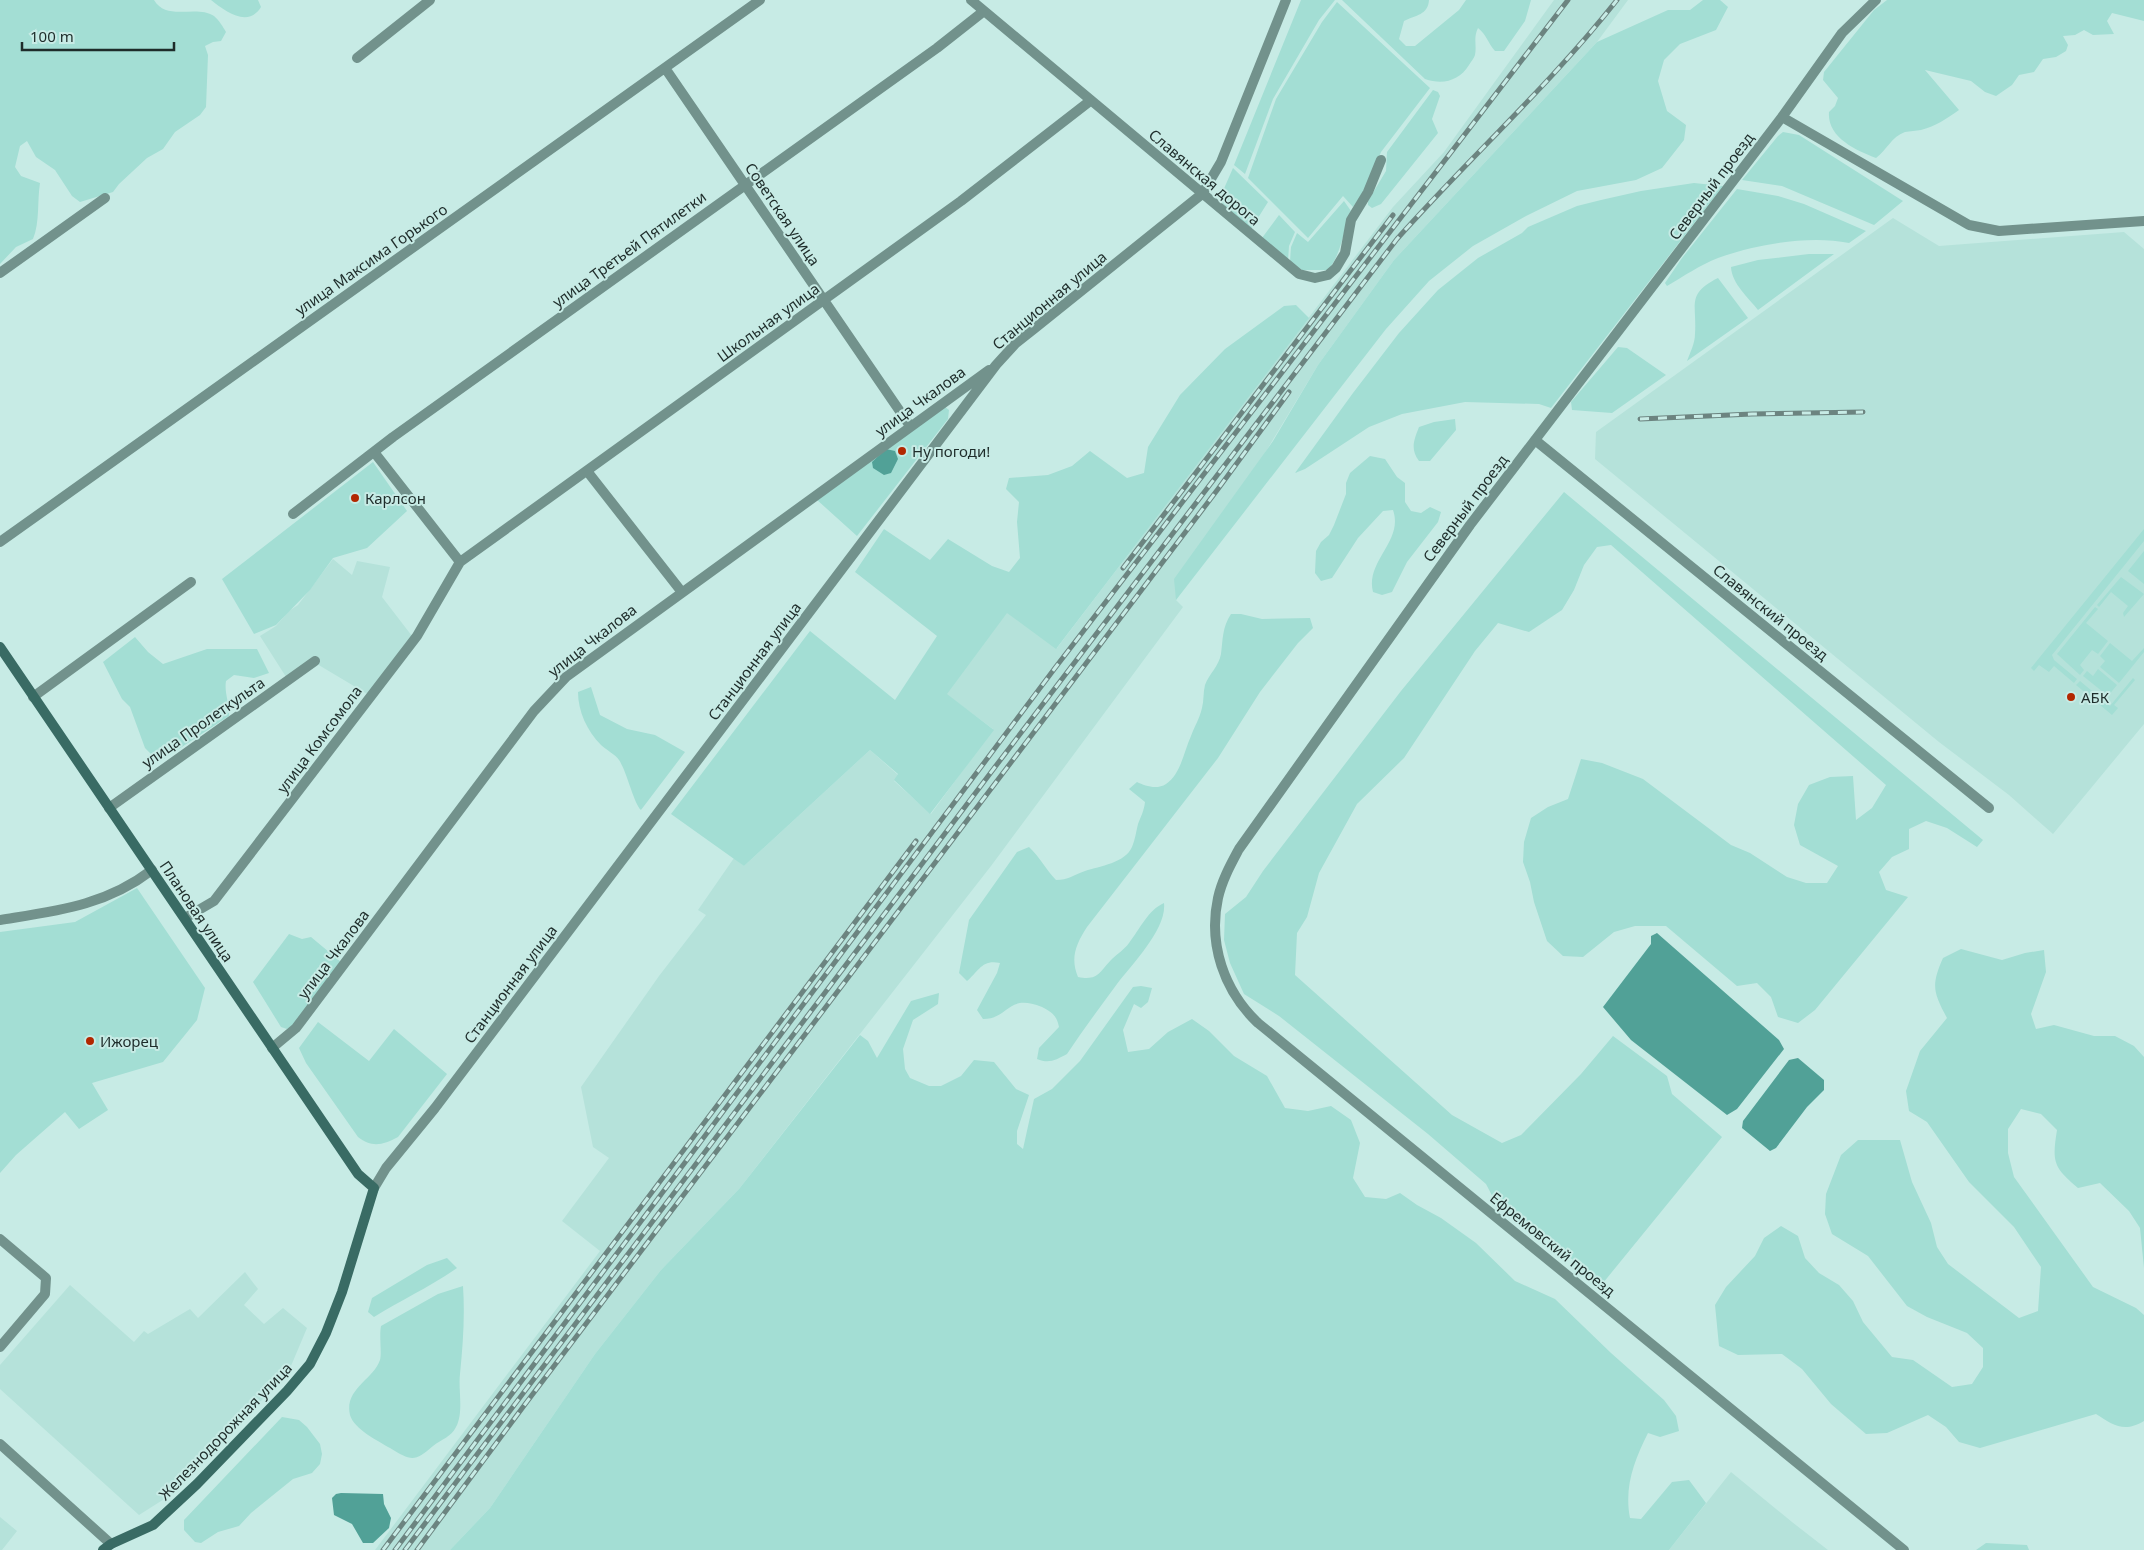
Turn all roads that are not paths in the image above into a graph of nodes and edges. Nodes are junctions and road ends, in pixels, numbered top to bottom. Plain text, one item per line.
1 (430, 0) edge
2 (760, 0) edge
3 (971, 0) edge
4 (1286, 0) edge
5 (1876, 0) edge
6 (984, 11) junction
7 (357, 58) dead end
8 (666, 68) junction
9 (1090, 101) junction
10 (1782, 117) junction
11 (1382, 160) dead end
12 (745, 184) junction
13 (1202, 194) junction
14 (104, 198) dead end
15 (2144, 221) edge
16 (0, 273) edge
17 (824, 300) junction
18 (996, 365) junction
19 (950, 397) junction
20 (962, 412) junction
21 (910, 426) junction
22 (1535, 440) junction
23 (374, 452) junction
24 (587, 471) junction
25 (293, 514) dead end
26 (0, 542) edge
27 (460, 562) junction
28 (192, 582) dead end
29 (681, 592) junction
30 (0, 648) edge
31 (315, 661) dead end
32 (33, 697) junction
33 (109, 808) junction
34 (1989, 808) dead end
35 (152, 870) junction
36 (185, 918) junction
37 (0, 920) edge
38 (1216, 939) joint
39 (272, 1048) junction
40 (374, 1188) junction
41 (0, 1239) edge
42 (0, 1347) edge
43 (0, 1444) edge
44 (107, 1547) edge
45 (1904, 1550) edge

1 - 7 street
2 - 8 street, улица Максима Горького
3 - 6 street, Славянская дорога
4 - 13 street
5 - 10 street, Северный проезд
6 - 9 street, Славянская дорога
6 - 12 street, улица Третьей Пятилетки
8 - 12 street, Советская улица
8 - 26 street, улица Максима Горького
9 - 13 street, Славянская дорога
9 - 17 street, Школьная улица
10 - 15 street
10 - 22 street, Северный проезд
11 - 13 street, Славянская дорога
12 - 17 street, Советская улица
12 - 23 street, улица Третьей Пятилетки
13 - 18 street, Станционная улица
14 - 16 street
17 - 21 street, Советская улица
17 - 24 street, Школьная улица
18 - 19 street, улица Чкалова
18 - 20 street, Станционная улица
19 - 20 street
19 - 21 street, улица Чкалова
20 - 40 street, Станционная улица
21 - 29 street, улица Чкалова
22 - 34 street, Славянский проезд
22 - 38 street, Северный проезд
23 - 25 street, улица Третьей Пятилетки
23 - 27 street
24 - 27 street, Школьная улица
24 - 29 street
27 - 36 street, улица Комсомола
28 - 32 street
29 - 39 street, улица Чкалова
30 - 32 street, Плановая улица
31 - 33 street, улица Пролеткульта
32 - 33 street, Плановая улица
33 - 35 street, Плановая улица
35 - 36 street, Плановая улица
35 - 37 street
36 - 39 street, Плановая улица
38 - 45 street, Ефремовский проезд
39 - 40 street, Плановая улица
40 - 44 street, Железнодорожная улица
41 - 42 street
43 - 44 street

